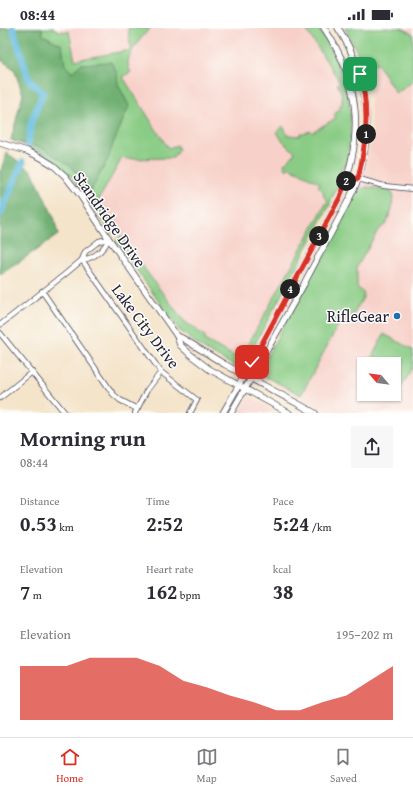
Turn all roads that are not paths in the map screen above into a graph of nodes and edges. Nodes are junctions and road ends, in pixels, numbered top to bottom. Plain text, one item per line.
1 (324, 28) edge
2 (338, 28) edge
3 (0, 143) edge
4 (348, 176) junction
5 (358, 179) junction
6 (413, 189) edge
7 (109, 239) junction
8 (82, 260) junction
9 (42, 291) junction
10 (0, 326) edge
11 (0, 333) edge
12 (177, 336) junction
13 (32, 372) junction
14 (161, 372) junction
15 (245, 375) junction
16 (251, 378) junction
17 (238, 385) junction
18 (245, 389) junction
19 (0, 398) edge
20 (136, 411) edge
21 (65, 413) edge
22 (190, 413) edge
23 (223, 413) edge
24 (231, 413) edge
25 (289, 413) edge
26 (314, 413) edge

1 - 4 street
2 - 5 street
3 - 7 street, Standridge Drive
4 - 5 street
4 - 15 street
5 - 6 street
5 - 16 street
7 - 8 street
7 - 8 street
7 - 12 street, Standridge Drive
8 - 9 street
8 - 14 street, Lake City Drive
9 - 10 street
9 - 20 street
11 - 13 street
12 - 15 street, Standridge Drive
12 - 17 street, Standridge Drive
13 - 19 street
13 - 21 street
14 - 20 street
14 - 22 street, Lake City Drive
15 - 16 street, Standridge Drive
15 - 17 street
16 - 18 street
16 - 26 street, Standridge Drive
17 - 18 street, Standridge Drive
17 - 23 street
18 - 24 street
18 - 25 street, Standridge Drive

